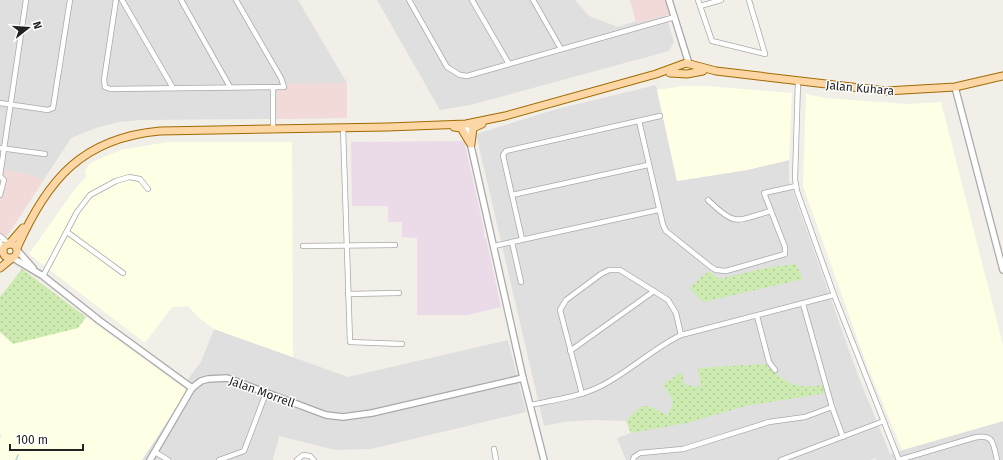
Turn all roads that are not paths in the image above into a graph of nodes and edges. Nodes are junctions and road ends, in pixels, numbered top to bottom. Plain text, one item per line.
1 (26, 0) edge
2 (70, 0) edge
3 (116, 0) edge
4 (122, 0) edge
5 (181, 0) edge
6 (236, 0) edge
7 (409, 0) edge
8 (472, 0) edge
9 (533, 0) edge
10 (669, 0) edge
11 (698, 0) edge
12 (721, 0) edge
13 (749, 0) edge
14 (700, 6) junction
15 (675, 18) junction
16 (561, 49) junction
17 (509, 64) junction
18 (686, 67) junction
19 (1003, 76) edge
20 (798, 82) junction
21 (230, 87) junction
22 (273, 87) junction
23 (955, 87) junction
24 (173, 88) junction
25 (0, 103) edge
26 (11, 105) junction
27 (505, 116) junction
28 (660, 116) dead end
29 (639, 121) junction
30 (466, 124) junction
31 (448, 125) junction
32 (343, 128) junction
33 (273, 130) junction
34 (470, 144) junction
35 (2, 148) edge
36 (45, 154) dead end
37 (648, 165) junction
38 (0, 176) edge
39 (796, 186) junction
40 (148, 189) dead end
41 (0, 195) edge
42 (512, 195) junction
43 (708, 200) dead end
44 (658, 210) junction
45 (771, 211) junction
46 (30, 218) junction
47 (67, 232) junction
48 (0, 236) edge
49 (522, 239) junction
50 (512, 242) junction
51 (395, 245) dead end
52 (303, 246) dead end
53 (346, 246) junction
54 (494, 246) junction
55 (3, 249) edge
56 (17, 249) junction
57 (12, 259) junction
58 (0, 268) edge
59 (1003, 270) edge
60 (36, 271) junction
61 (123, 273) dead end
62 (43, 276) junction
63 (521, 282) dead end
64 (654, 291) junction
65 (398, 293) dead end
66 (348, 294) junction
67 (834, 295) junction
68 (803, 304) junction
69 (757, 316) junction
70 (680, 335) junction
71 (402, 344) dead end
72 (570, 351) junction
73 (775, 370) dead end
74 (523, 378) junction
75 (192, 388) junction
76 (266, 393) junction
77 (582, 394) junction
78 (530, 405) junction
79 (832, 407) junction
80 (884, 421) junction
81 (843, 437) junction
82 (494, 449) dead end
83 (156, 452) junction
84 (1003, 458) edge
85 (314, 459) edge
86 (150, 460) edge
87 (168, 460) edge
88 (219, 460) edge
89 (297, 460) edge
90 (496, 460) edge
91 (544, 460) edge
92 (633, 460) edge
93 (781, 460) edge
94 (899, 460) edge
95 (997, 460) edge

1 - 26 street
2 - 26 street
3 - 24 street
4 - 24 street
5 - 21 street
6 - 22 street
7 - 17 street
8 - 17 street
9 - 16 street
10 - 15 street
11 - 14 street
12 - 14 street
13 - 14 street
15 - 16 street
15 - 18 street
16 - 17 street
18 - 20 main road, Jalan Kuhara
18 - 27 main road, Jalan Kuhara
19 - 23 main road, Jalan Kuhara
20 - 23 main road, Jalan Kuhara
20 - 39 street
21 - 22 street
21 - 24 street
22 - 33 street
23 - 59 street
25 - 26 street
26 - 35 street
27 - 30 main road
27 - 34 main road
28 - 29 street
29 - 37 street
29 - 42 street
30 - 31 main road
30 - 34 street
31 - 32 main road
31 - 34 main road
32 - 33 main road
32 - 53 street
33 - 46 main road
34 - 54 street
35 - 36 street
35 - 38 street
37 - 42 street
37 - 44 street
38 - 41 street
39 - 45 street
39 - 67 street
40 - 47 street
42 - 49 street
43 - 45 street
44 - 45 street
44 - 49 street
46 - 55 main road
46 - 56 main road
47 - 61 street
47 - 62 street
48 - 55 street
49 - 50 street
50 - 54 street
50 - 63 street
51 - 53 street
52 - 53 street
53 - 66 street
54 - 74 street
55 - 56 main road
55 - 57 main road
56 - 57 main road
56 - 60 street
57 - 58 main road
57 - 60 street
60 - 62 street
62 - 75 street
64 - 70 street
64 - 72 street
64 - 72 street
65 - 66 street
66 - 71 street
67 - 68 street
67 - 80 street
68 - 69 street
68 - 79 street
69 - 70 street
69 - 73 street
70 - 77 street
72 - 77 street
74 - 76 street, Jalan Morrell
74 - 78 street
75 - 76 street, Jalan Morrell
75 - 83 street
76 - 88 street
77 - 78 street
78 - 91 street
79 - 81 street
79 - 92 street
80 - 81 street
80 - 94 street
81 - 93 street
82 - 90 street
83 - 86 street
83 - 87 street
84 - 95 street
85 - 89 street
94 - 95 street

